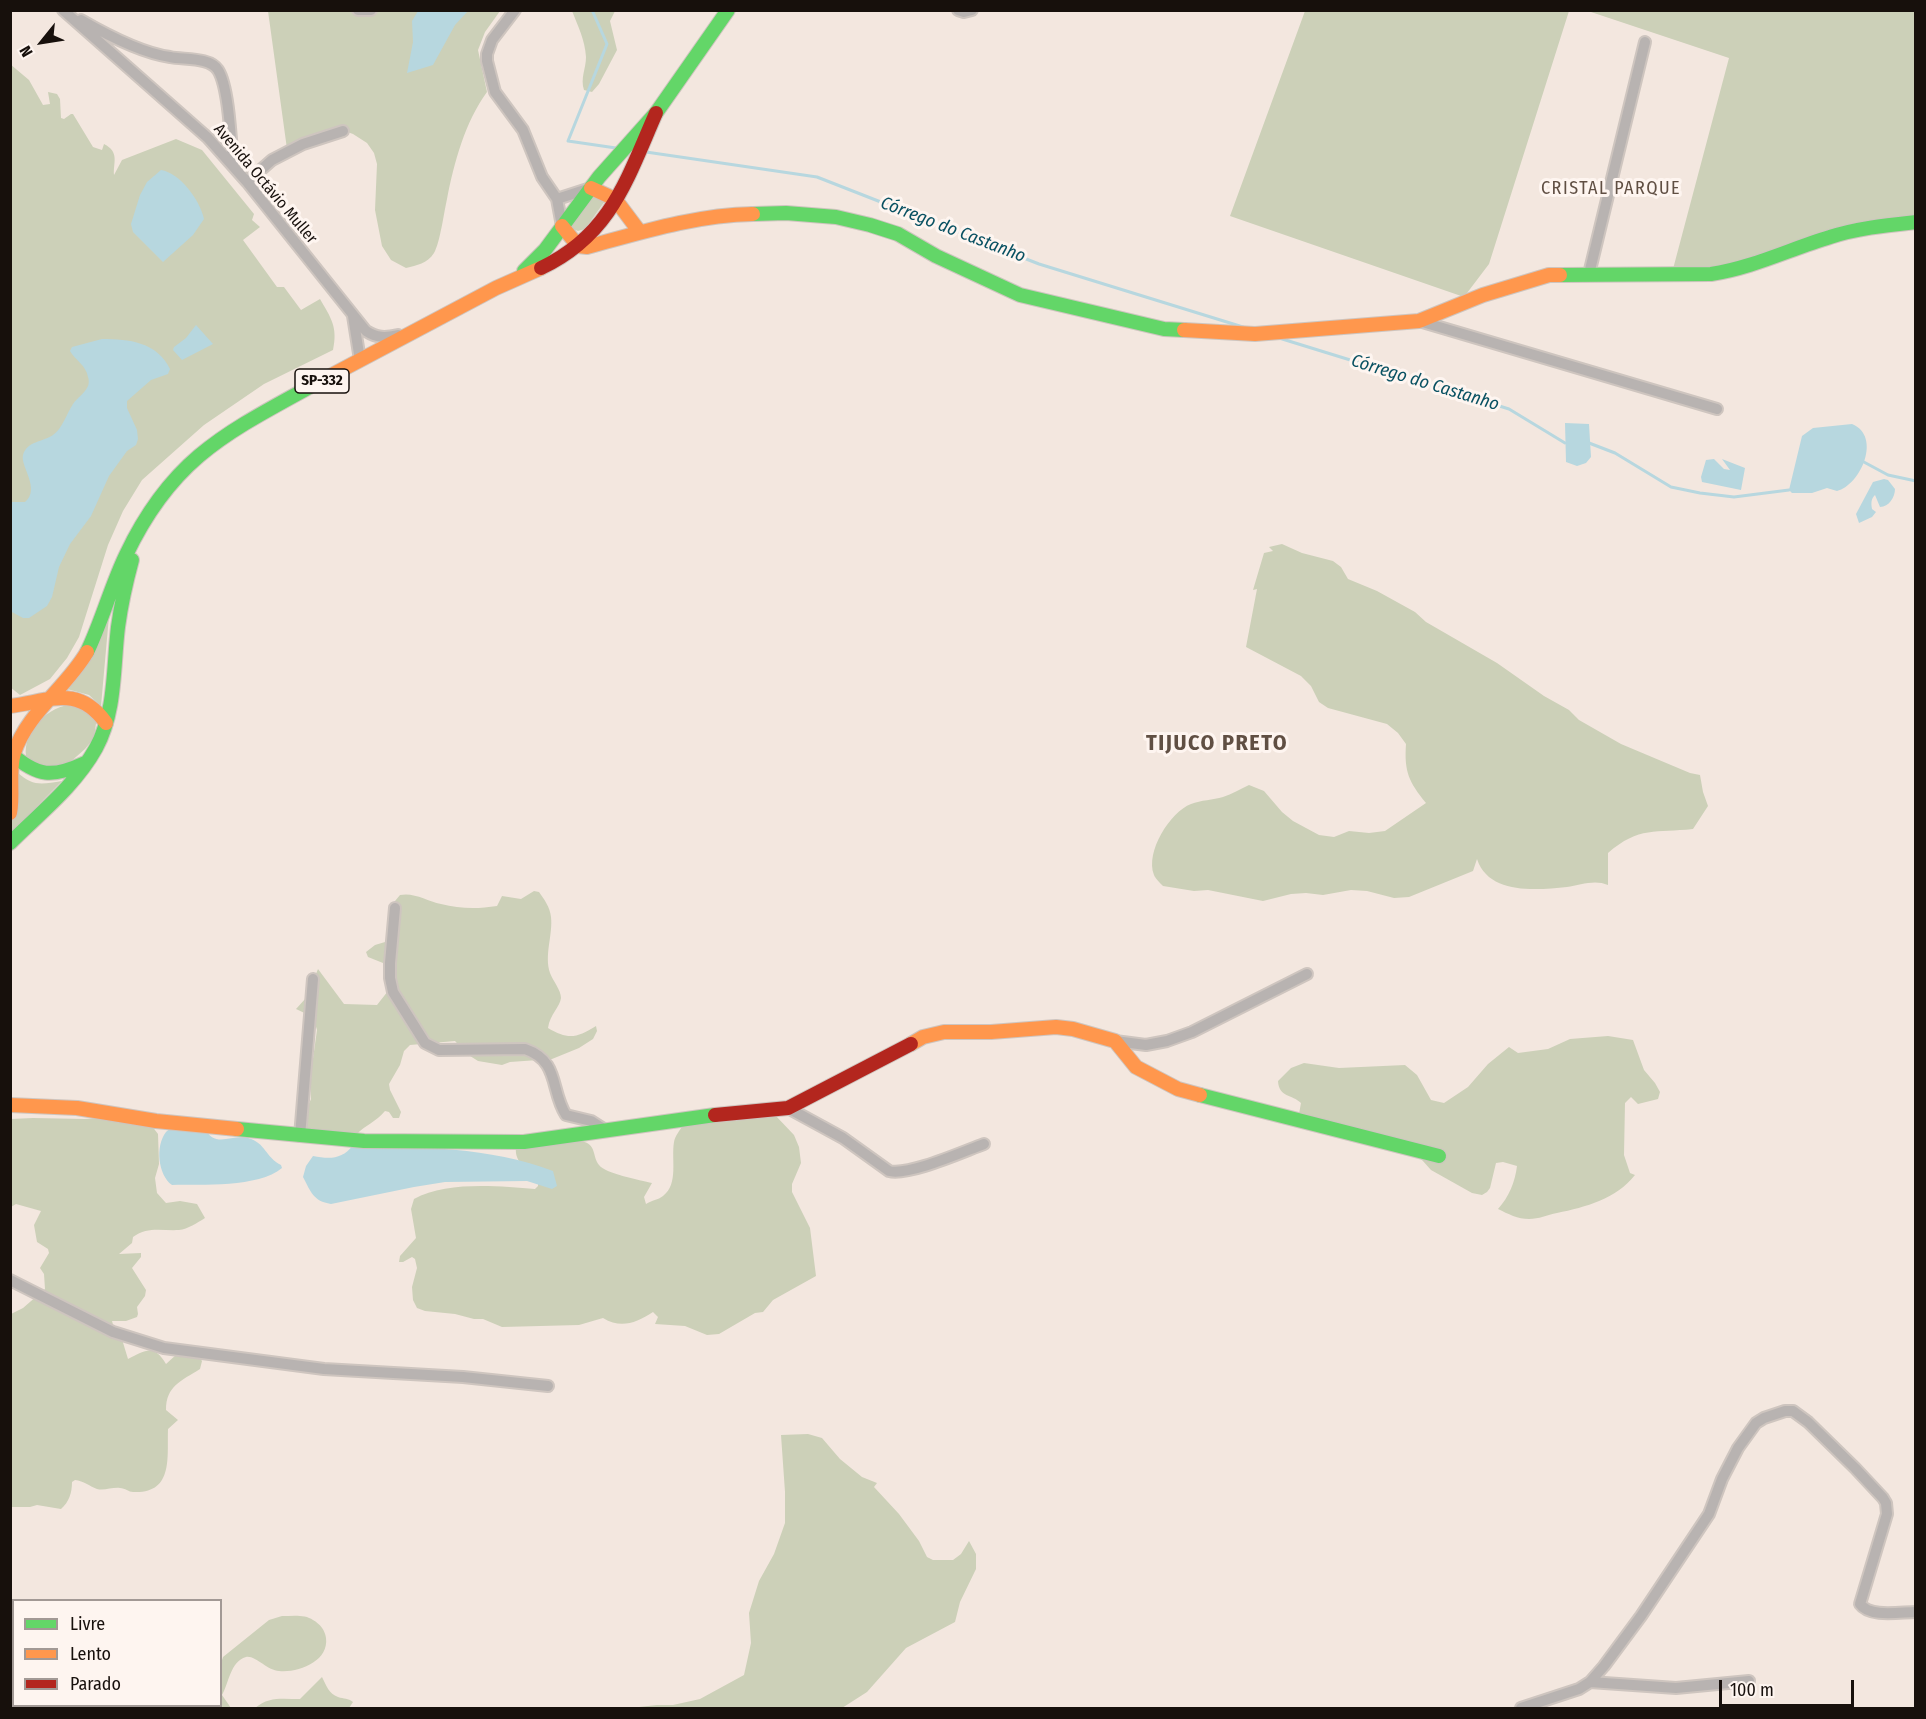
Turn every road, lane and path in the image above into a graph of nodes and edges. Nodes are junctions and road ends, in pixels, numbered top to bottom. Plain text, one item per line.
1 (64, 10) edge
2 (358, 10) edge
3 (370, 10) edge
4 (515, 10) edge
5 (728, 10) edge
6 (958, 10) edge
7 (972, 10) edge
8 (1645, 42) dead end
9 (656, 113) junction
10 (343, 131) dead end
11 (233, 166) junction
12 (247, 182) junction
13 (591, 188) junction
14 (557, 199) junction
15 (615, 199) junction
16 (1916, 222) edge
17 (562, 226) junction
18 (639, 231) junction
19 (578, 246) junction
20 (1589, 273) junction
21 (514, 278) junction
22 (353, 315) junction
23 (1419, 321) junction
24 (422, 327) junction
25 (360, 360) junction
26 (1717, 409) dead end
27 (151, 510) junction
28 (49, 700) junction
29 (10, 706) edge
30 (106, 723) junction
31 (12, 754) edge
32 (88, 761) junction
33 (10, 813) edge
34 (10, 843) edge
35 (395, 908) dead end
36 (1307, 974) dead end
37 (313, 979) dead end
38 (1115, 1041) junction
39 (10, 1105) edge
40 (788, 1108) junction
41 (604, 1130) junction
42 (300, 1136) junction
43 (984, 1144) dead end
44 (1439, 1156) dead end
45 (10, 1280) edge
46 (548, 1386) dead end
47 (1916, 1612) edge
48 (1749, 1681) dead end
49 (1590, 1682) junction
50 (1521, 1708) edge

1 - 11 street, Avenida Octávio Muller
1 - 11 street
2 - 3 street
4 - 14 street
5 - 9 main road, SP-332
6 - 7 street
8 - 20 street
9 - 13 main road, SP-332
9 - 15 main road, SP-332
10 - 12 street
11 - 12 street, Avenida Octávio Muller
12 - 22 street, Avenida Octávio Muller
13 - 14 street
13 - 15 main road
13 - 17 main road, SP-332
14 - 17 street
15 - 18 main road
15 - 19 main road, SP-332
16 - 20 main road
17 - 19 main road
17 - 21 main road, SP-332
18 - 19 main road
18 - 23 main road
19 - 21 main road, SP-332
20 - 23 main road
21 - 24 main road, SP-332
22 - 24 street, Avenida Octávio Muller
22 - 25 street
23 - 26 street
24 - 25 main road, SP-332
25 - 27 main road, SP-332
27 - 28 main road, SP-332
27 - 30 main road, SP-332
28 - 29 main road
28 - 30 main road
28 - 31 main road, SP-332
30 - 32 main road, SP-332
31 - 32 main road
31 - 33 main road, SP-332
32 - 34 main road, SP-332
35 - 41 street
36 - 38 street
37 - 42 street
38 - 40 main road
38 - 44 main road
39 - 42 main road
40 - 41 main road
40 - 43 street
41 - 42 main road
45 - 46 street
47 - 49 street
48 - 49 street
49 - 50 street

